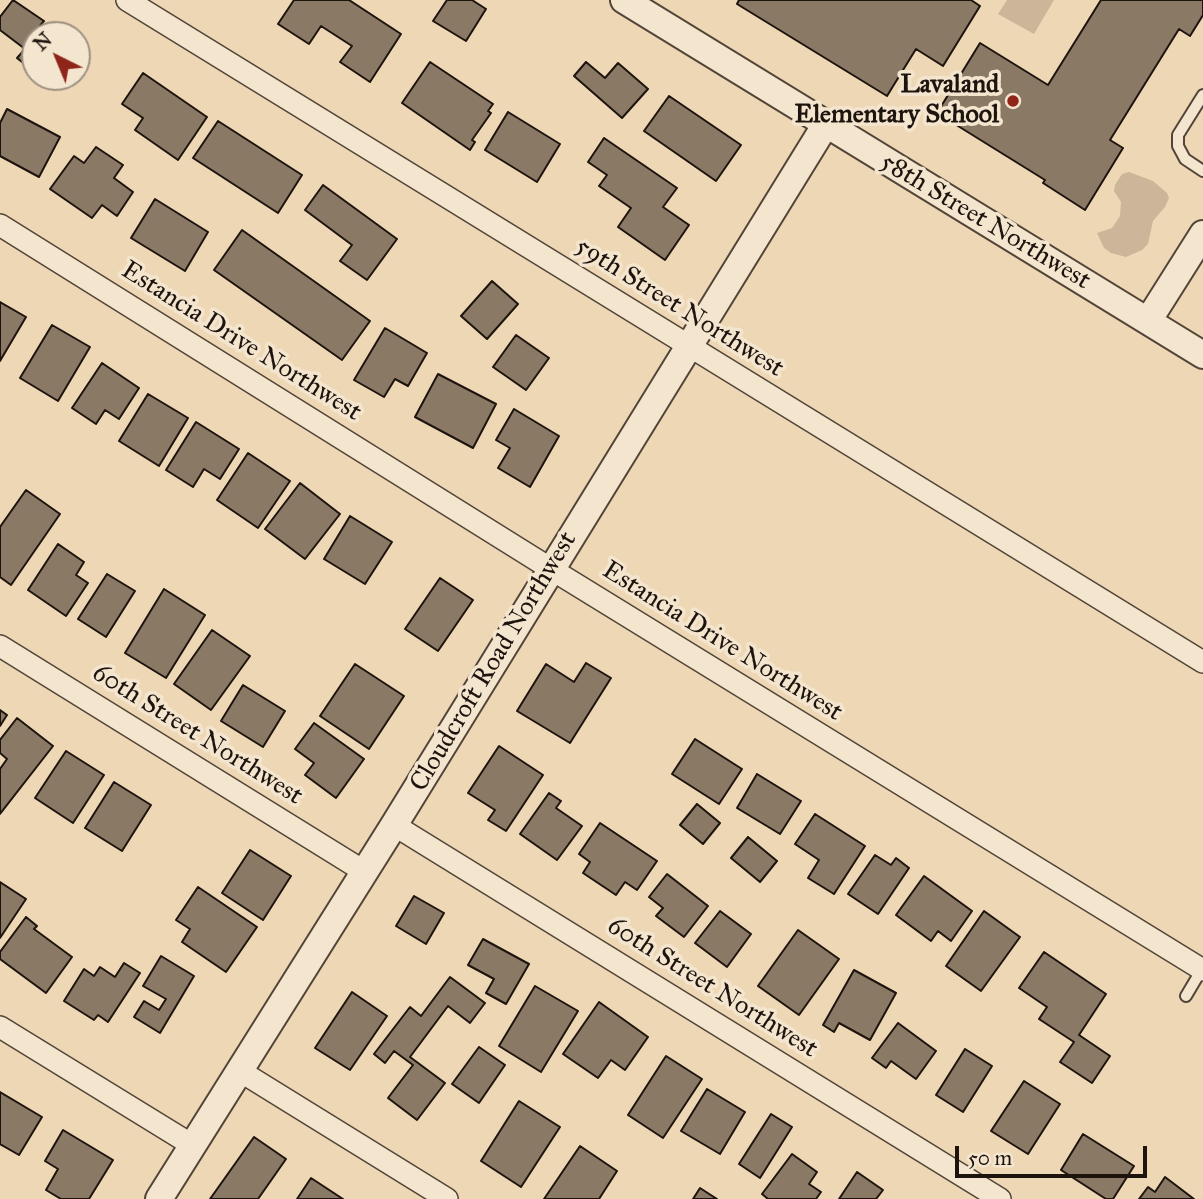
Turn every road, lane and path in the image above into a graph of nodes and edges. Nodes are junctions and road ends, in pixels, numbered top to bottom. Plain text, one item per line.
1 (127, 0) edge
2 (624, 0) edge
3 (1203, 95) edge
4 (826, 124) junction
5 (1203, 171) edge
6 (0, 225) edge
7 (1203, 234) edge
8 (1148, 321) junction
9 (688, 346) junction
10 (1203, 355) edge
11 (551, 569) junction
12 (0, 646) edge
13 (1203, 662) edge
14 (394, 825) junction
15 (365, 872) junction
16 (1203, 970) edge
17 (1186, 996) dead end
18 (0, 1027) edge
19 (240, 1071) junction
20 (192, 1145) junction
21 (159, 1199) edge
22 (447, 1199) edge
23 (1000, 1199) edge

1 - 9 street, 59th Street Northwest
2 - 4 street, 58th Street Northwest
3 - 5 lane
4 - 8 street, 58th Street Northwest
4 - 9 street, Cloudcroft Road Northwest
6 - 11 street, Estancia Drive Northwest
7 - 8 street
8 - 10 street, 58th Street Northwest
9 - 11 street, Cloudcroft Road Northwest
9 - 13 street, 59th Street Northwest
11 - 14 street, Cloudcroft Road Northwest
11 - 16 street, Estancia Drive Northwest
12 - 15 street, 60th Street Northwest
14 - 15 street, Cloudcroft Road Northwest
14 - 23 street, 60th Street Northwest
15 - 19 street, Cloudcroft Road Northwest
16 - 17 lane
18 - 20 street
19 - 20 street, Cloudcroft Road Northwest
19 - 22 street
20 - 21 street, Cloudcroft Road Northwest

